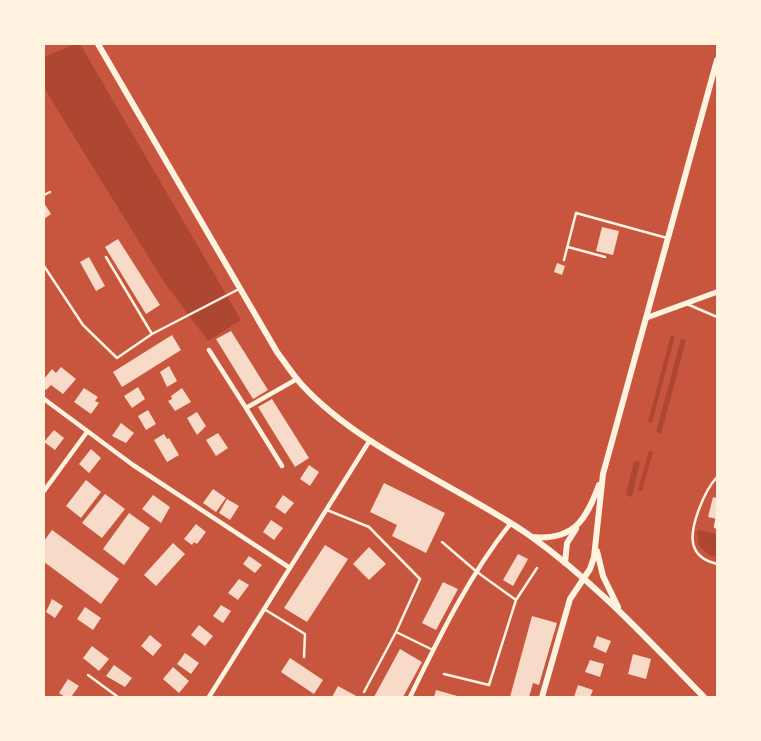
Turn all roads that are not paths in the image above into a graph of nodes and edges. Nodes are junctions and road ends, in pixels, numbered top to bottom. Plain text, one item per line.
1 (98, 44) edge
2 (717, 60) edge
3 (50, 192) dead end
4 (44, 195) edge
5 (667, 238) junction
6 (568, 247) junction
7 (605, 257) dead end
8 (106, 258) dead end
9 (564, 260) dead end
10 (44, 266) edge
11 (241, 288) junction
12 (717, 292) edge
13 (683, 303) junction
14 (646, 318) junction
15 (717, 318) edge
16 (152, 334) junction
17 (209, 350) dead end
18 (297, 379) junction
19 (44, 399) edge
20 (246, 408) junction
21 (87, 432) junction
22 (370, 440) junction
23 (282, 466) dead end
24 (603, 474) junction
25 (717, 477) edge
26 (44, 491) edge
27 (327, 510) junction
28 (717, 517) edge
29 (511, 523) junction
30 (578, 526) junction
31 (717, 528) edge
32 (532, 537) junction
33 (442, 542) dead end
34 (596, 546) junction
35 (565, 563) junction
36 (717, 564) edge
37 (290, 568) junction
38 (537, 568) dead end
39 (477, 572) junction
40 (584, 578) junction
41 (516, 600) junction
42 (264, 609) junction
43 (620, 613) junction
44 (396, 632) junction
45 (432, 650) junction
46 (304, 657) dead end
47 (444, 674) dead end
48 (88, 675) dead end
49 (364, 692) dead end
50 (118, 697) edge
51 (209, 697) edge
52 (410, 697) edge
53 (542, 697) edge
54 (704, 697) edge

1 - 11 main road
2 - 5 main road
3 - 4 lane
5 - 6 lane
5 - 14 main road
6 - 7 lane
6 - 9 lane
8 - 16 lane
10 - 16 lane
11 - 16 lane
11 - 18 main road
12 - 13 street
13 - 14 street
13 - 15 lane
14 - 24 main road
17 - 20 street
18 - 20 street
18 - 22 main road
19 - 21 street
20 - 23 street
21 - 26 street
21 - 37 street
22 - 27 street
22 - 29 main road
24 - 30 main road
24 - 34 main road
25 - 36 lane
27 - 37 street
27 - 44 lane
28 - 31 lane
29 - 32 main road
29 - 39 street
30 - 32 main road
30 - 35 main road
32 - 35 main road
33 - 39 lane
34 - 40 main road
34 - 43 main road
35 - 40 main road
37 - 42 street
38 - 41 lane
39 - 41 lane
39 - 45 street
40 - 43 main road
40 - 53 main road
41 - 47 lane
42 - 46 lane
42 - 51 street
43 - 54 main road
44 - 45 lane
44 - 49 lane
45 - 52 street
48 - 50 lane

